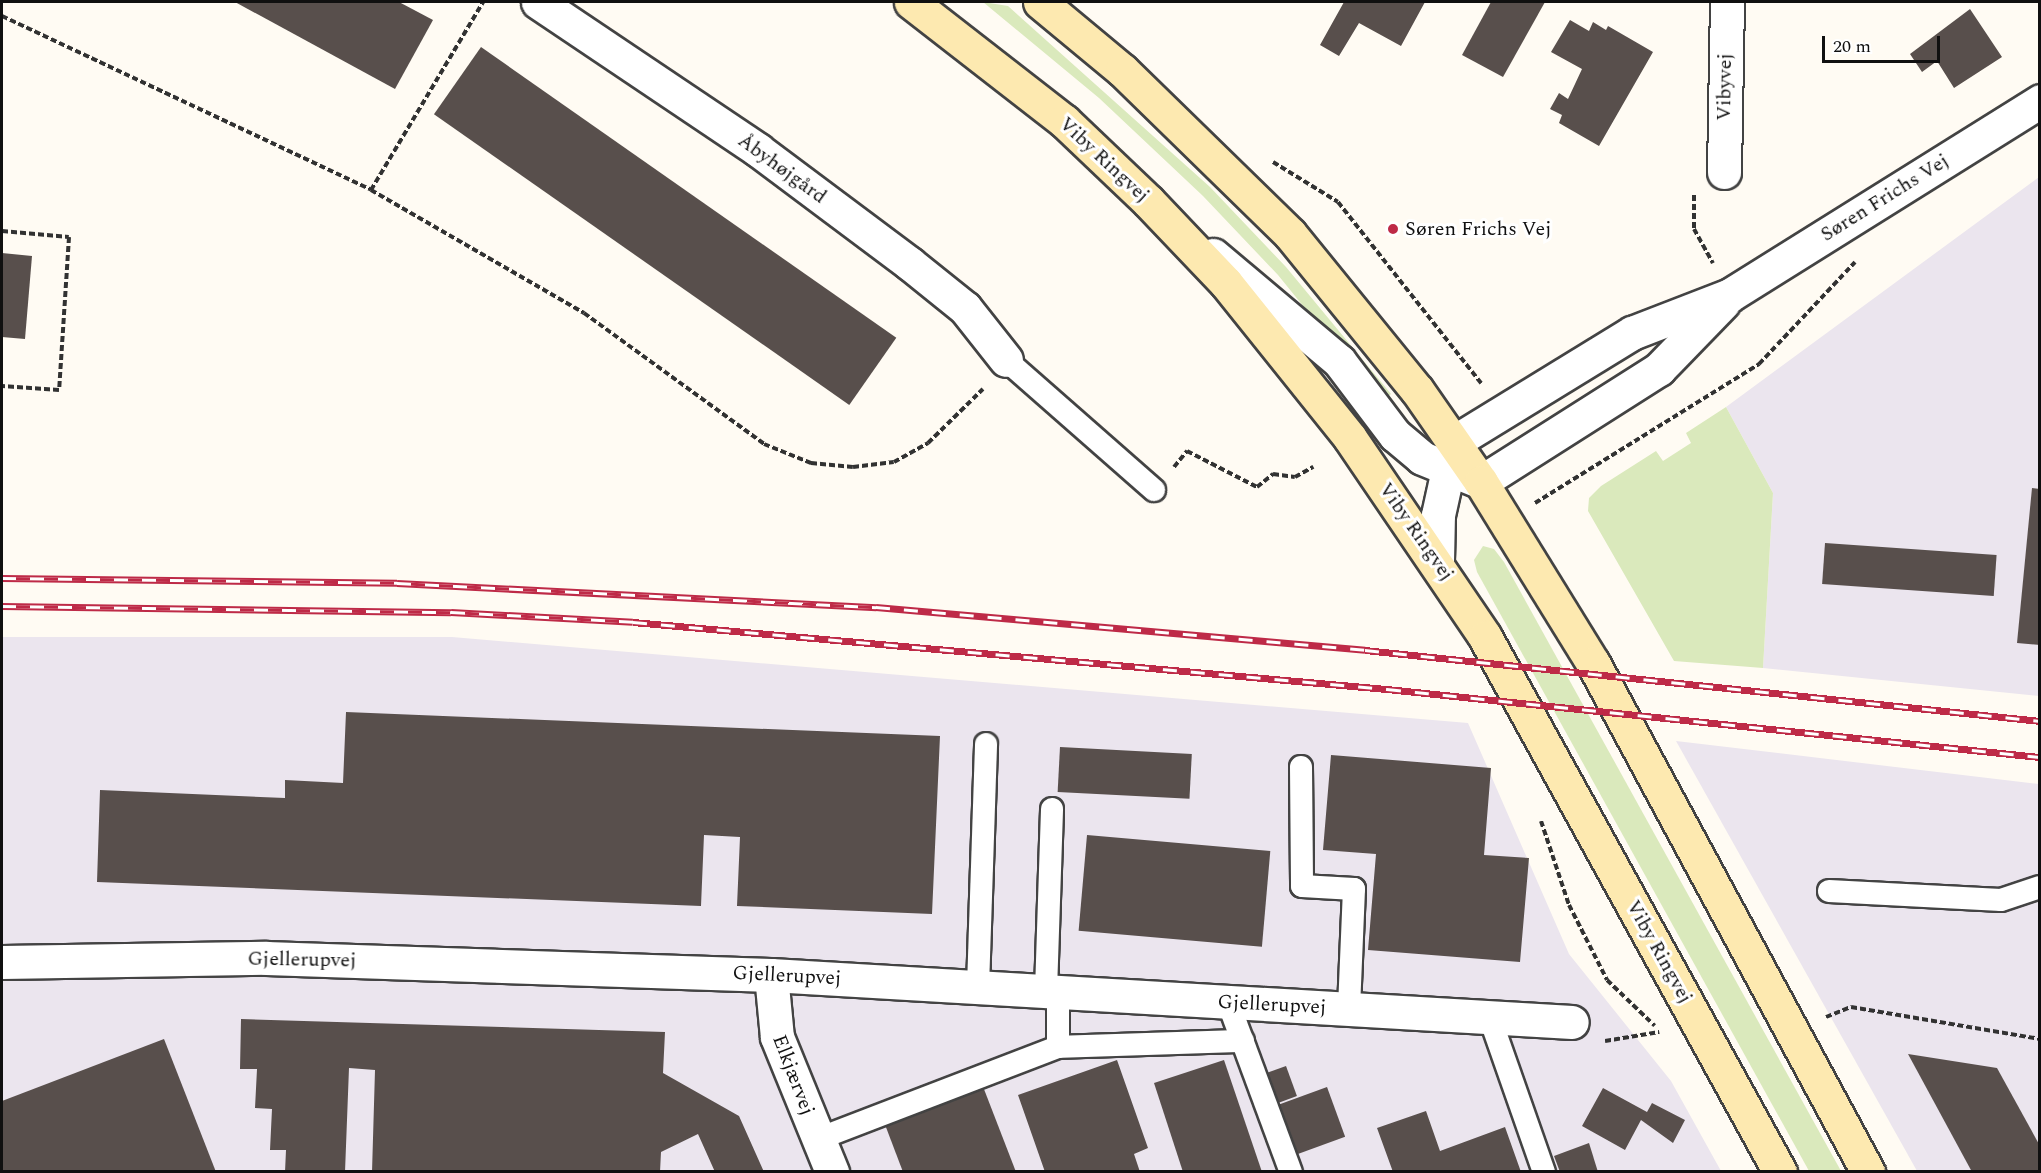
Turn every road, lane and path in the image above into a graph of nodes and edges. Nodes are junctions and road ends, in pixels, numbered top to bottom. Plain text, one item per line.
1 (483, 2) edge
2 (538, 2) edge
3 (910, 2) edge
4 (1040, 2) edge
5 (1727, 2) edge
6 (2, 15) edge
7 (2040, 101) edge
8 (1724, 172) joint
9 (371, 190) junction
10 (1148, 201) junction
11 (1338, 202) dead end
12 (2, 231) edge
13 (1858, 257) dead end
14 (1730, 295) junction
15 (1006, 360) junction
16 (2, 386) edge
17 (1499, 412) junction
18 (1449, 456) junction
19 (1313, 467) dead end
20 (1481, 482) junction
21 (1154, 490) joint
22 (1505, 520) junction
23 (1437, 561) junction
24 (986, 744) dead end
25 (1301, 767) dead end
26 (1052, 808) dead end
27 (2040, 887) edge
28 (1829, 891) dead end
29 (2, 962) edge
30 (771, 975) junction
31 (978, 987) junction
32 (1052, 991) junction
33 (1228, 1002) junction
34 (1349, 1009) junction
35 (1490, 1018) junction
36 (1572, 1022) dead end
37 (1792, 1031) junction
38 (2040, 1039) edge
39 (1243, 1041) junction
40 (1058, 1047) junction
41 (818, 1139) junction
42 (832, 1172) edge
43 (1291, 1172) edge
44 (1544, 1172) edge
45 (1780, 1172) edge
46 (1869, 1172) edge

1 - 9 path
2 - 15 street, Åbyhøjgård
3 - 10 main road, Viby Ringvej
4 - 18 main road
5 - 8 street, Vibyvej
6 - 9 path
7 - 14 street, Søren Frichs Vej
8 - 14 path
9 - 15 path
10 - 18 street
10 - 23 main road, Viby Ringvej
11 - 17 path
12 - 16 path
13 - 22 path
14 - 17 street, Søren Frichs Vej
14 - 20 street, Søren Frichs Vej
15 - 21 lane
17 - 18 street, Søren Frichs Vej
18 - 20 main road
18 - 23 street
19 - 21 path
20 - 22 main road
22 - 37 main road
23 - 45 main road, Viby Ringvej
24 - 31 lane
25 - 34 lane
26 - 32 lane
27 - 28 lane
29 - 30 street, Gjellerupvej
30 - 31 street, Gjellerupvej
30 - 41 street, Elkjærvej
31 - 32 street, Gjellerupvej
32 - 33 street, Gjellerupvej
32 - 40 lane
33 - 34 street, Gjellerupvej
33 - 39 lane
34 - 35 street, Gjellerupvej
35 - 36 street, Gjellerupvej
35 - 44 lane
37 - 38 path
37 - 46 main road
39 - 40 lane
39 - 43 lane
40 - 41 lane
41 - 42 street, Elkjærvej

